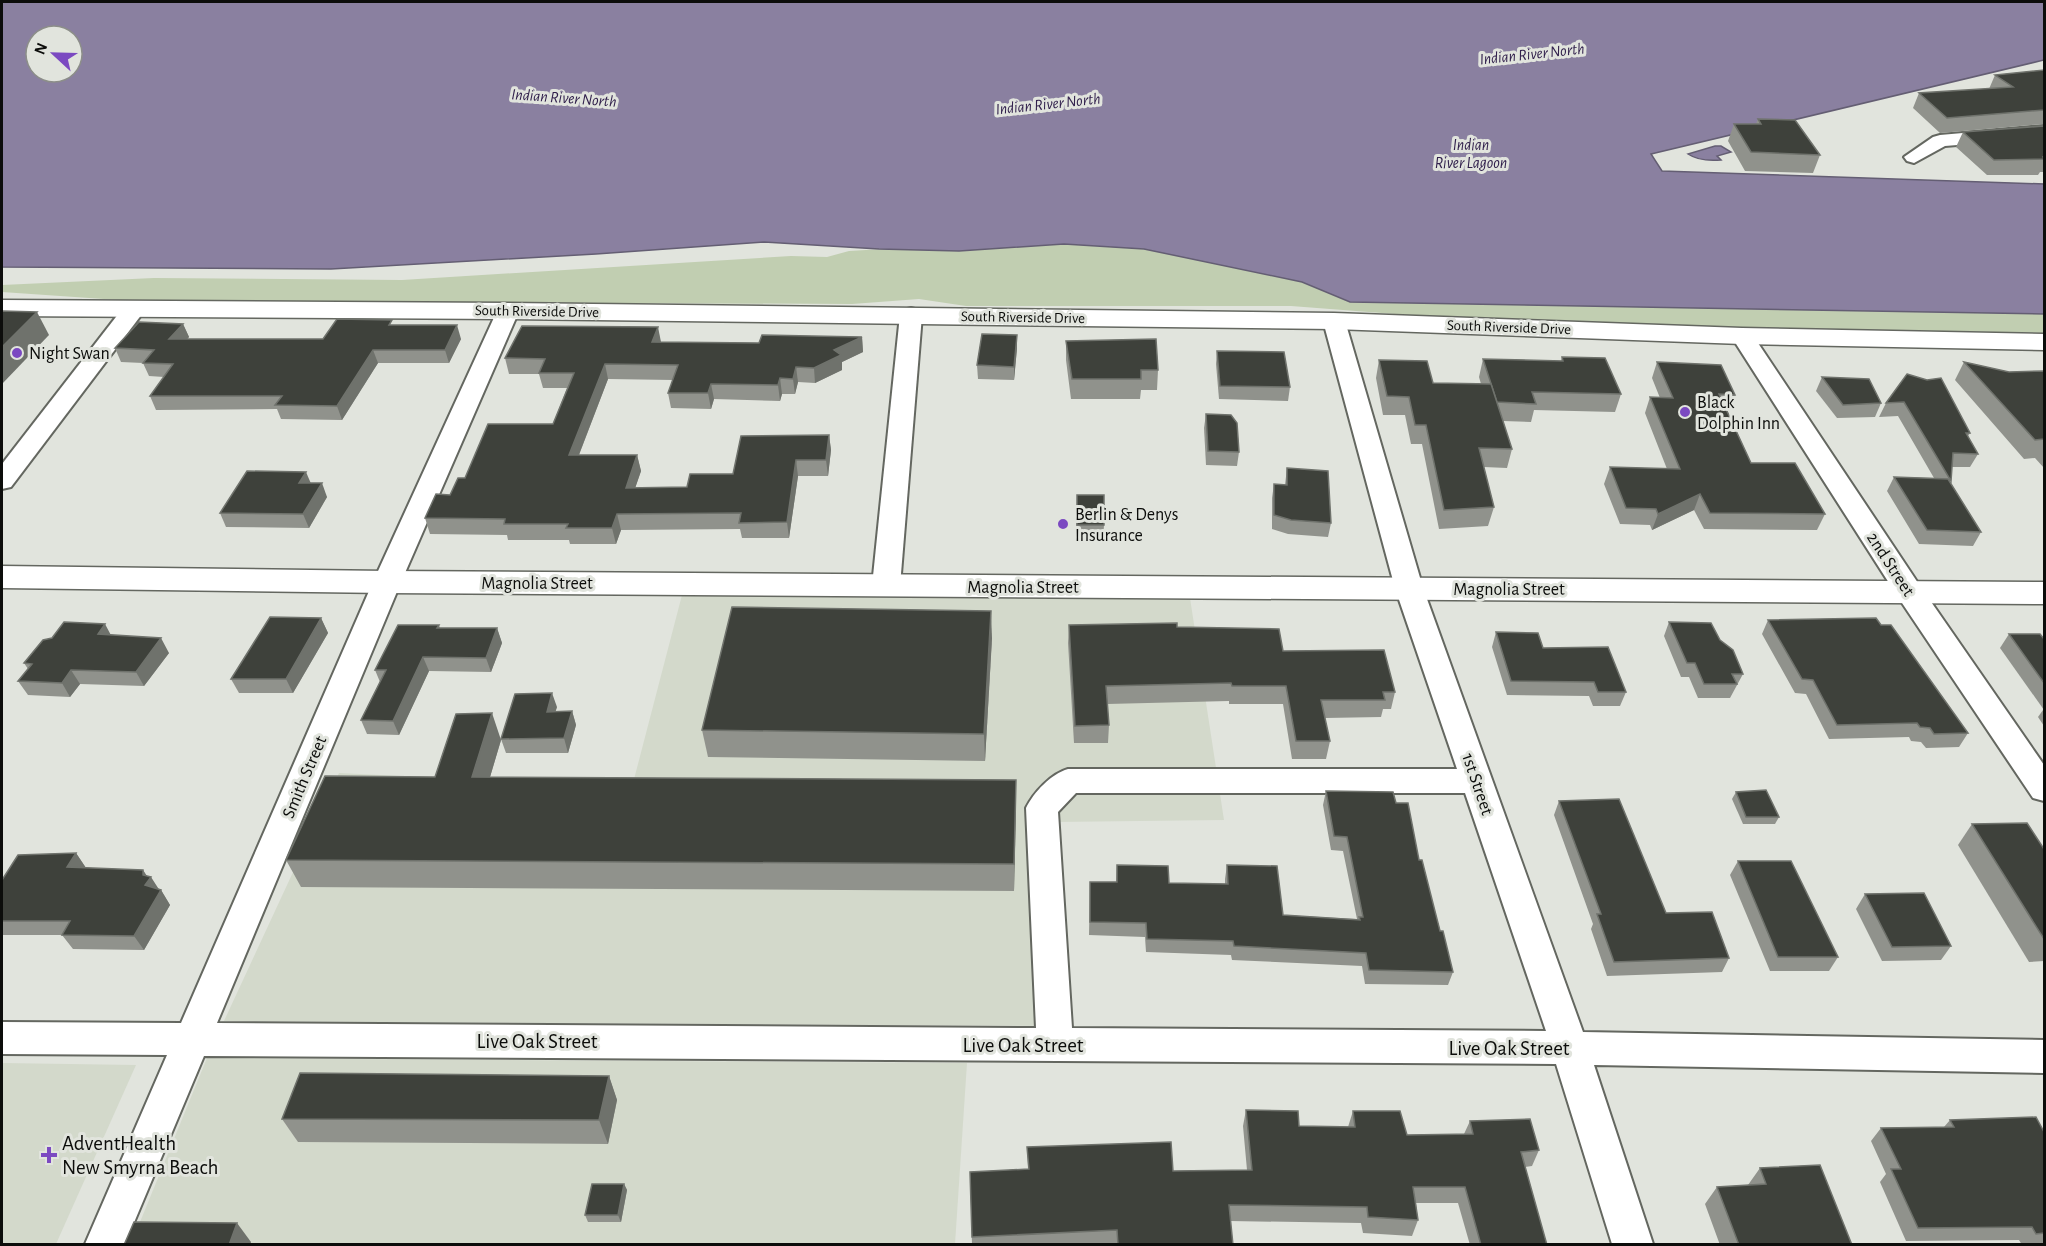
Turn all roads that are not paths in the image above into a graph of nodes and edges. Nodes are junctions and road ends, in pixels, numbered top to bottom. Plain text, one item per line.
1 (2044, 132) edge
2 (1914, 157) dead end
3 (2, 308) edge
4 (134, 309) junction
5 (508, 311) junction
6 (911, 315) junction
7 (1334, 321) junction
8 (1742, 336) junction
9 (2044, 342) edge
10 (2, 481) edge
11 (2, 577) edge
12 (387, 582) junction
13 (886, 586) junction
14 (1409, 588) junction
15 (1908, 590) junction
16 (2044, 593) edge
17 (1476, 781) junction
18 (2044, 789) edge
19 (2, 1038) edge
20 (192, 1039) junction
21 (1055, 1045) junction
22 (1570, 1048) junction
23 (2044, 1057) edge
24 (105, 1245) edge
25 (1632, 1245) edge

1 - 2 street
3 - 4 street, South Riverside Drive
4 - 5 street, South Riverside Drive
4 - 10 street
5 - 6 street, South Riverside Drive
5 - 12 street, Smith Street
6 - 7 street, South Riverside Drive
6 - 13 street
7 - 8 street, South Riverside Drive
7 - 14 street, 1st Street
8 - 9 street, South Riverside Drive
8 - 15 street, 2nd Street
11 - 12 street, Magnolia Street
12 - 13 street, Magnolia Street
12 - 20 street, Smith Street
13 - 14 street, Magnolia Street
14 - 15 street, Magnolia Street
14 - 17 street, 1st Street
15 - 16 street, Magnolia Street
15 - 18 street, 2nd Street
17 - 21 street
17 - 22 street, 1st Street
19 - 20 street, Live Oak Street
20 - 21 street, Live Oak Street
20 - 24 street, Smith Street
21 - 22 street, Live Oak Street
22 - 23 street, Live Oak Street
22 - 25 street, 1st Street

